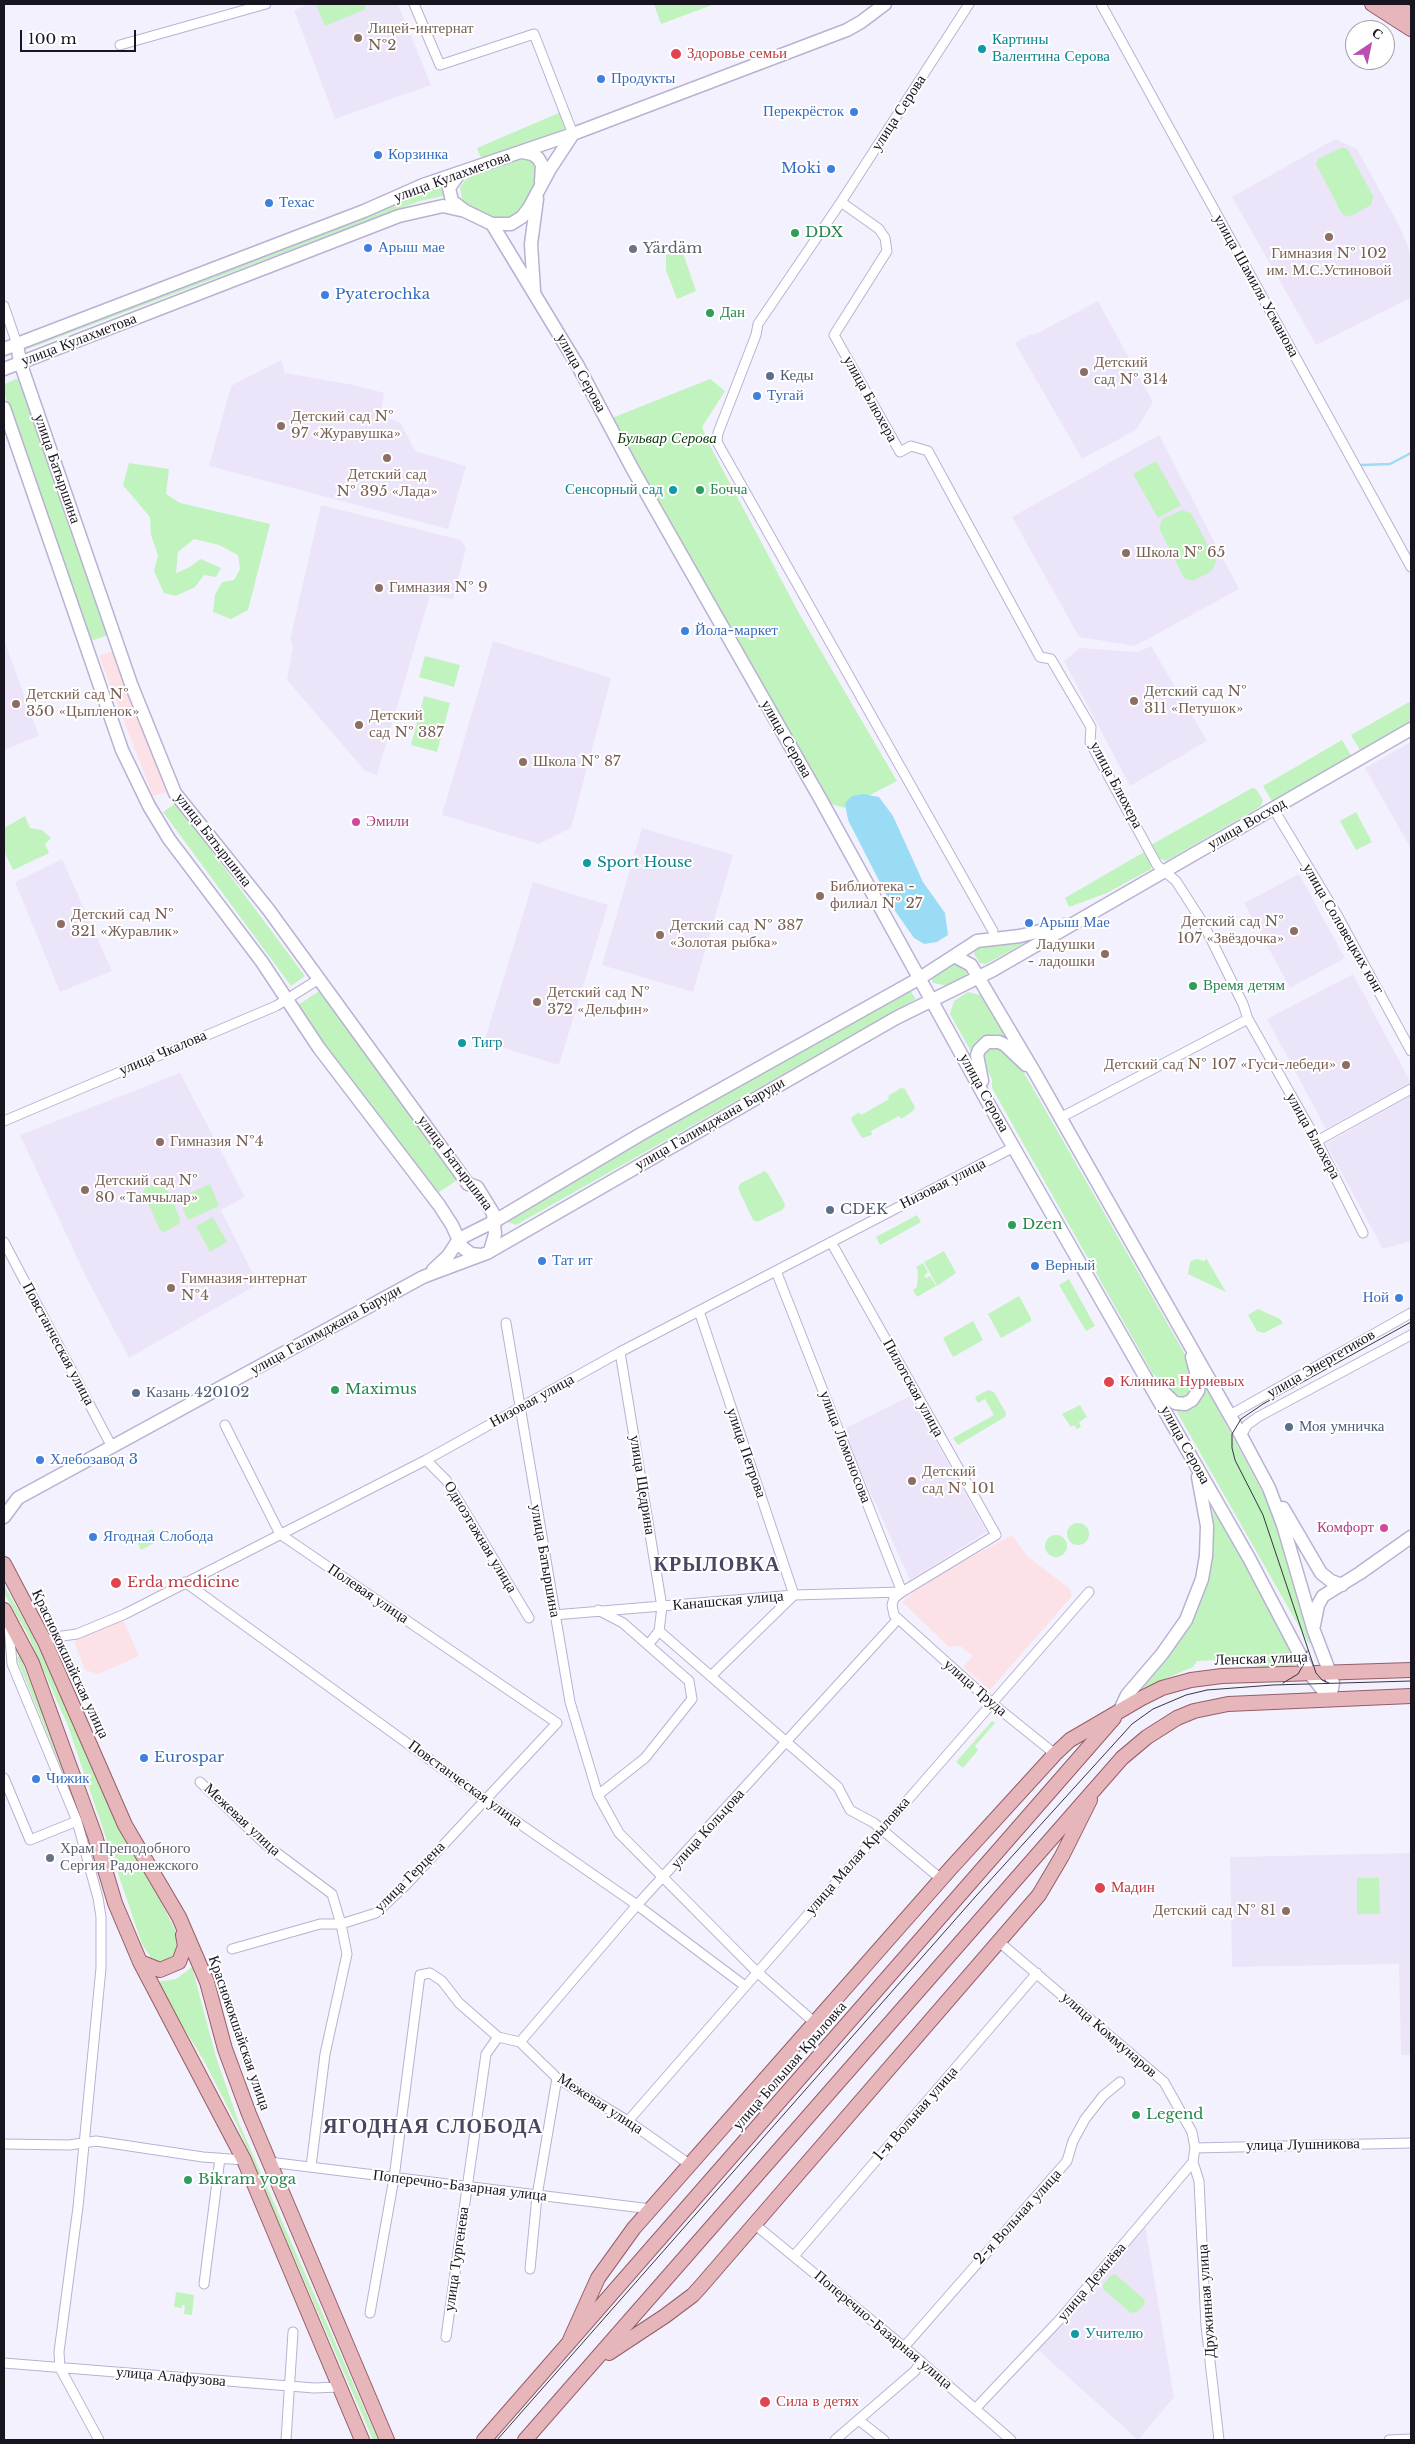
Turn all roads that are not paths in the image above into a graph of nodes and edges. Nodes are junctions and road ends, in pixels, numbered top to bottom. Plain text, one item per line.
1 (266, 4) edge
2 (414, 4) edge
3 (881, 4) edge
4 (886, 4) edge
5 (969, 4) edge
6 (1101, 4) edge
7 (1372, 4) edge
8 (1394, 4) edge
9 (1411, 14) edge
10 (872, 15) junction
11 (1411, 29) edge
12 (120, 45) dead end
13 (573, 134) junction
14 (522, 152) junction
15 (459, 174) junction
16 (539, 190) junction
17 (841, 202) junction
18 (465, 211) junction
19 (492, 224) junction
20 (534, 291) junction
21 (4, 306) edge
22 (17, 344) junction
23 (4, 349) edge
24 (20, 362) junction
25 (4, 369) edge
26 (4, 408) edge
27 (1411, 567) edge
28 (1411, 729) edge
29 (1273, 808) junction
30 (1164, 871) junction
31 (1083, 919) junction
32 (993, 931) dead end
33 (954, 956) junction
34 (920, 978) junction
35 (979, 978) junction
36 (320, 979) junction
37 (287, 1000) junction
38 (932, 1001) junction
39 (1248, 1019) junction
40 (1411, 1051) edge
41 (1035, 1073) junction
42 (1411, 1089) edge
43 (987, 1101) junction
44 (1060, 1118) junction
45 (4, 1121) edge
46 (1318, 1141) junction
47 (1014, 1147) junction
48 (494, 1221) junction
49 (1364, 1233) dead end
50 (459, 1239) junction
51 (4, 1242) edge
52 (831, 1242) junction
53 (485, 1253) junction
54 (776, 1271) junction
55 (423, 1278) junction
56 (699, 1311) junction
57 (1411, 1312) edge
58 (506, 1324) dead end
59 (1411, 1335) edge
60 (1191, 1347) junction
61 (620, 1352) junction
62 (1145, 1373) junction
63 (518, 1408) junction
64 (1230, 1415) junction
65 (225, 1425) dead end
66 (1241, 1436) junction
67 (112, 1447) junction
68 (426, 1460) junction
69 (1194, 1463) junction
70 (1269, 1488) junction
71 (18, 1498) junction
72 (4, 1500) edge
73 (4, 1517) edge
74 (280, 1534) junction
75 (1411, 1537) edge
76 (4, 1564) edge
77 (184, 1582) junction
78 (1342, 1585) junction
79 (902, 1592) junction
80 (1089, 1592) dead end
81 (794, 1595) junction
82 (662, 1607) junction
83 (598, 1610) junction
84 (6, 1614) edge
85 (554, 1615) junction
86 (529, 1618) dead end
87 (898, 1620) junction
88 (1313, 1627) junction
89 (659, 1631) junction
90 (46, 1642) junction
91 (648, 1645) junction
92 (1411, 1670) edge
93 (1330, 1673) junction
94 (1310, 1674) junction
95 (712, 1676) junction
96 (1411, 1696) edge
97 (1330, 1699) junction
98 (993, 1704) junction
99 (1119, 1712) junction
100 (557, 1723) joint
101 (787, 1742) junction
102 (1055, 1754) junction
103 (4, 1778) edge
104 (200, 1782) dead end
105 (1099, 1782) junction
106 (598, 1795) junction
107 (484, 1799) junction
108 (77, 1821) junction
109 (882, 1829) junction
110 (664, 1877) junction
111 (941, 1879) junction
112 (637, 1905) junction
113 (179, 1917) junction
114 (341, 1924) junction
115 (998, 1941) junction
116 (232, 1949) dead end
117 (140, 1962) junction
118 (757, 1972) junction
119 (1037, 1974) junction
120 (745, 1986) junction
121 (814, 2022) junction
122 (498, 2037) junction
123 (520, 2042) junction
124 (557, 2078) junction
125 (1120, 2082) dead end
126 (628, 2121) junction
127 (84, 2142) junction
128 (1411, 2143) edge
129 (4, 2144) edge
130 (1195, 2148) junction
131 (220, 2158) junction
132 (244, 2160) junction
133 (269, 2162) junction
134 (1193, 2162) junction
135 (690, 2164) junction
136 (311, 2167) junction
137 (394, 2178) junction
138 (467, 2187) junction
139 (538, 2196) junction
140 (651, 2209) junction
141 (753, 2223) junction
142 (794, 2256) junction
143 (530, 2269) dead end
144 (204, 2284) dead end
145 (370, 2313) dead end
146 (293, 2332) dead end
147 (446, 2337) dead end
148 (570, 2340) junction
149 (904, 2347) junction
150 (595, 2361) junction
151 (921, 2361) junction
152 (4, 2363) edge
153 (60, 2368) junction
154 (291, 2386) junction
155 (339, 2387) junction
156 (976, 2408) junction
157 (860, 2421) junction
158 (1411, 2439) edge
159 (99, 2440) edge
160 (286, 2440) edge
161 (362, 2440) edge
162 (387, 2440) edge
163 (484, 2440) edge
164 (525, 2440) edge
165 (835, 2440) edge
166 (884, 2440) edge
167 (1011, 2440) edge
168 (1219, 2440) edge
169 (1388, 2440) edge

1 - 12 street
2 - 13 street
3 - 10 street, улица Кулахметова
4 - 10 street, улица Кулахметова
5 - 17 street, улица Серова
6 - 27 street, улица Шамиля Усманова
7 - 11 main road
8 - 9 main road
10 - 13 street, улица Кулахметова
13 - 14 street, улица Кулахметова
13 - 16 street
14 - 15 street, улица Кулахметова
14 - 16 street
15 - 18 street
15 - 22 street, улица Кулахметова
16 - 19 street
16 - 20 street, улица Серова
17 - 30 street, улица Блюхера
17 - 32 street, улица Серова
18 - 19 street
18 - 24 street, улица Кулахметова
19 - 20 street, улица Серова
20 - 34 street, улица Серова
21 - 22 street
22 - 23 street, улица Кулахметова
22 - 24 street, улица Батыршина
24 - 25 street, улица Кулахметова
24 - 36 street, улица Батыршина
26 - 37 street, улица Батыршина
28 - 29 street, улица Восход
29 - 30 street, улица Восход
29 - 40 street, улица Соловецких юнг
30 - 31 street, улица Восход
30 - 39 street, улица Блюхера
31 - 33 street, улица Восход
31 - 35 street, улица Восход
33 - 34 street, улица Восход
33 - 35 street
34 - 38 street, улица Серова
34 - 48 street, улица Галимджана Баруди
35 - 38 street, улица Восход
35 - 41 street
36 - 37 street, улица Чкалова
36 - 48 street, улица Батыршина
37 - 45 street, улица Чкалова
37 - 50 street, улица Батыршина
38 - 43 street, улица Серова
38 - 53 street, улица Галимджана Баруди
39 - 44 street
39 - 46 street, улица Блюхера
41 - 43 street
41 - 44 street
42 - 46 street
43 - 47 street, улица Серова
44 - 60 street
46 - 49 street, улица Блюхера
47 - 52 street, Низовая улица
47 - 62 street, улица Серова
48 - 50 street, улица Галимджана Баруди
48 - 53 street
50 - 53 street, улица Батыршина
50 - 55 street
51 - 67 street, Повстанческая улица
52 - 54 street, Низовая улица
52 - 79 street, Пилотская улица
53 - 55 street, улица Галимджана Баруди
54 - 56 street, Низовая улица
54 - 79 street, улица Ломоносова
55 - 67 street, улица Галимджана Баруди
56 - 61 street, Низовая улица
56 - 81 street, улица Петрова
57 - 64 street, улица Энергетиков
58 - 63 street, улица Батыршина
59 - 66 street, улица Энергетиков
60 - 62 street
60 - 64 street
61 - 63 street, Низовая улица
61 - 82 street, улица Щедрина
62 - 69 street, улица Серова
63 - 68 street, Низовая улица
63 - 85 street, улица Батыршина
64 - 66 street
65 - 74 street, Полевая улица
66 - 70 street
67 - 71 street, улица Галимджана Баруди
68 - 74 street, Низовая улица
68 - 86 street, Одноэтажная улица
69 - 94 street, улица Серова
69 - 99 street
70 - 78 street
70 - 88 street
71 - 72 street, улица Галимджана Баруди
71 - 73 street, улица Галимджана Баруди
74 - 77 street, Низовая улица
74 - 100 street, Полевая улица
75 - 78 street
76 - 90 main road, Краснококшайская улица
77 - 90 street, Низовая улица
77 - 107 street, Повстанческая улица
78 - 88 street
79 - 81 street, Канашская улица
79 - 87 street
80 - 98 street, улица Малая Крыловка
81 - 82 street, Канашская улица
81 - 95 street
82 - 83 street, Канашская улица
82 - 89 street, улица Щедрина
83 - 85 street, Канашская улица
83 - 91 street
84 - 108 street
84 - 117 main road
85 - 106 street, улица Батыршина
87 - 98 street, улица Труда
87 - 101 street, улица Кольцова
88 - 93 street
89 - 91 street
89 - 95 street
90 - 113 main road, Краснококшайская улица
91 - 106 street
92 - 93 main road, Ленская улица
93 - 94 main road, Ленская улица
93 - 97 street
94 - 97 street, улица Серова
94 - 99 main road, Ленская улица
95 - 101 street
96 - 97 main road
97 - 105 main road
98 - 102 street, улица Труда
98 - 109 street, улица Малая Крыловка
99 - 102 main road, Ленская улица
99 - 148 main road, улица Большая Крыловка
100 - 107 street, улица Герцена
101 - 109 street
101 - 110 street, улица Кольцова
102 - 111 main road, Ленская улица
103 - 108 street
104 - 114 street, Межевая улица
105 - 115 main road
105 - 150 main road
106 - 110 street
107 - 112 street, Повстанческая улица
107 - 114 street, улица Герцена
108 - 127 street
109 - 111 street
109 - 118 street, улица Малая Крыловка
110 - 112 street, улица Кольцова
110 - 118 street
111 - 121 main road, Ленская улица
112 - 120 street, Повстанческая улица
112 - 123 street, улица Кольцова
113 - 117 main road
113 - 133 main road, Краснококшайская улица
114 - 116 street, улица Герцена
114 - 136 street
115 - 119 street, улица Коммунаров
115 - 141 main road
117 - 132 main road
118 - 120 street, улица Малая Крыловка
118 - 121 street
119 - 130 street, улица Коммунаров
119 - 142 street, 1-я Вольная улица
120 - 126 street, улица Малая Крыловка
121 - 135 main road, Ленская улица
122 - 123 street
122 - 137 street
122 - 138 street, улица Тургенева
123 - 124 street, Межевая улица
124 - 126 street, Межевая улица
124 - 139 street
125 - 149 street, 2-я Вольная улица
126 - 135 street, Межевая улица
127 - 129 street
127 - 131 street
127 - 153 street
128 - 130 street, улица Лушникова
130 - 134 street
131 - 132 street
131 - 144 street
132 - 155 main road
133 - 136 street, Поперечно-Базарная улица
133 - 162 main road, Краснококшайская улица
134 - 156 street, улица Дежнёва
134 - 168 street, Дружинная улица
135 - 140 main road, Ленская улица
136 - 137 street, Поперечно-Базарная улица
137 - 138 street, Поперечно-Базарная улица
137 - 145 street
138 - 139 street, Поперечно-Базарная улица
138 - 147 street, улица Тургенева
139 - 140 street, Поперечно-Базарная улица
139 - 143 street
140 - 148 main road, Ленская улица
141 - 142 street, Поперечно-Базарная улица
141 - 150 main road
142 - 149 street, Поперечно-Базарная улица
146 - 154 street
148 - 163 main road, улица Большая Крыловка
149 - 151 street, Поперечно-Базарная улица
150 - 164 main road
151 - 156 street, Поперечно-Базарная улица
151 - 157 street
152 - 153 street, улица Алафузова
153 - 154 street, улица Алафузова
153 - 159 street
154 - 155 street, улица Алафузова
154 - 160 street
155 - 161 main road
156 - 167 street, Поперечно-Базарная улица
157 - 165 street
157 - 166 street
158 - 169 street

